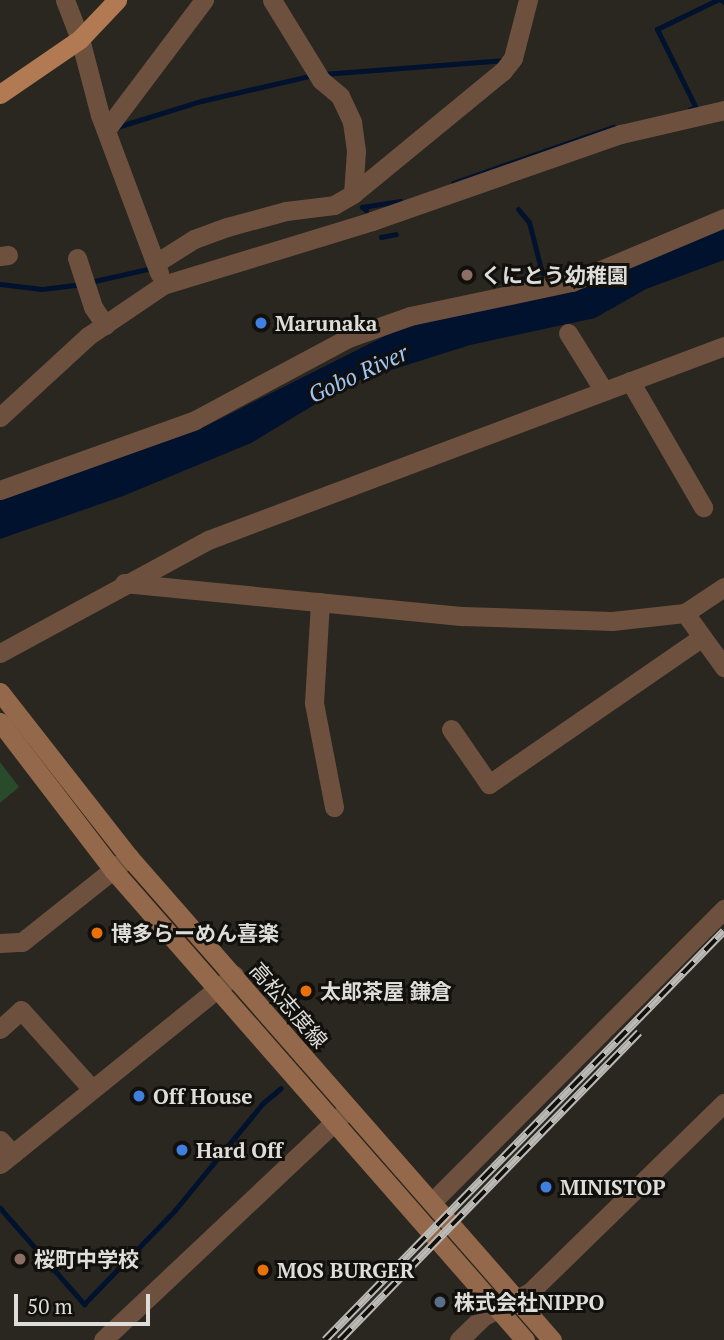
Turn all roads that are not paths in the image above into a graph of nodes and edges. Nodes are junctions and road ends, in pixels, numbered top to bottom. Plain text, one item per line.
1 (65, 0) edge
2 (117, 0) edge
3 (204, 0) edge
4 (272, 0) edge
5 (524, 3) edge
6 (80, 39) junction
7 (0, 94) edge
8 (724, 110) edge
9 (106, 130) junction
10 (353, 194) junction
11 (320, 208) junction
12 (724, 218) edge
13 (319, 237) junction
14 (78, 258) dead end
15 (156, 263) junction
16 (163, 285) junction
17 (104, 325) junction
18 (568, 333) dead end
19 (724, 346) edge
20 (630, 381) junction
21 (604, 391) junction
22 (0, 417) edge
23 (0, 489) edge
24 (703, 507) dead end
25 (124, 583) junction
26 (724, 587) edge
27 (320, 602) junction
28 (685, 613) junction
29 (701, 638) junction
30 (0, 653) edge
31 (724, 667) edge
32 (0, 692) edge
33 (0, 722) edge
34 (451, 729) dead end
35 (334, 807) dead end
36 (129, 857) junction
37 (113, 870) junction
38 (724, 909) edge
39 (0, 943) edge
40 (233, 975) junction
41 (217, 990) junction
42 (0, 1029) edge
43 (92, 1089) junction
44 (349, 1108) junction
45 (722, 1108) edge
46 (332, 1123) junction
47 (4, 1153) edge
48 (432, 1202) junction
49 (518, 1300) junction
50 (498, 1310) junction
51 (103, 1340) edge
52 (459, 1340) edge
53 (525, 1340) edge
54 (552, 1340) edge

1 - 6 street
2 - 6 main road
3 - 9 street
4 - 10 street
5 - 10 street
6 - 7 main road
6 - 9 street
8 - 13 street
9 - 15 street
10 - 11 street
11 - 13 street
11 - 15 street
12 - 23 street
13 - 16 street
14 - 17 street
15 - 16 street
16 - 17 street
17 - 22 street
18 - 21 street
19 - 20 street
20 - 21 street
20 - 24 street
21 - 25 street
25 - 27 street
25 - 30 street
26 - 28 street
27 - 28 street
27 - 35 street
28 - 29 street
29 - 31 street
29 - 34 street
32 - 36 main road, 高松志度線
33 - 37 main road
36 - 37 street
36 - 40 main road, 高松志度線
37 - 39 street
37 - 41 main road
38 - 48 street
40 - 41 street
40 - 44 main road, 高松志度線
41 - 43 street
41 - 46 main road
42 - 43 street
43 - 47 street
44 - 46 street
44 - 48 main road, 高松志度線
45 - 49 street
46 - 50 main road
46 - 51 street
48 - 49 main road, 高松志度線
49 - 50 street
49 - 54 main road, 高松志度線
50 - 52 street
50 - 53 main road

